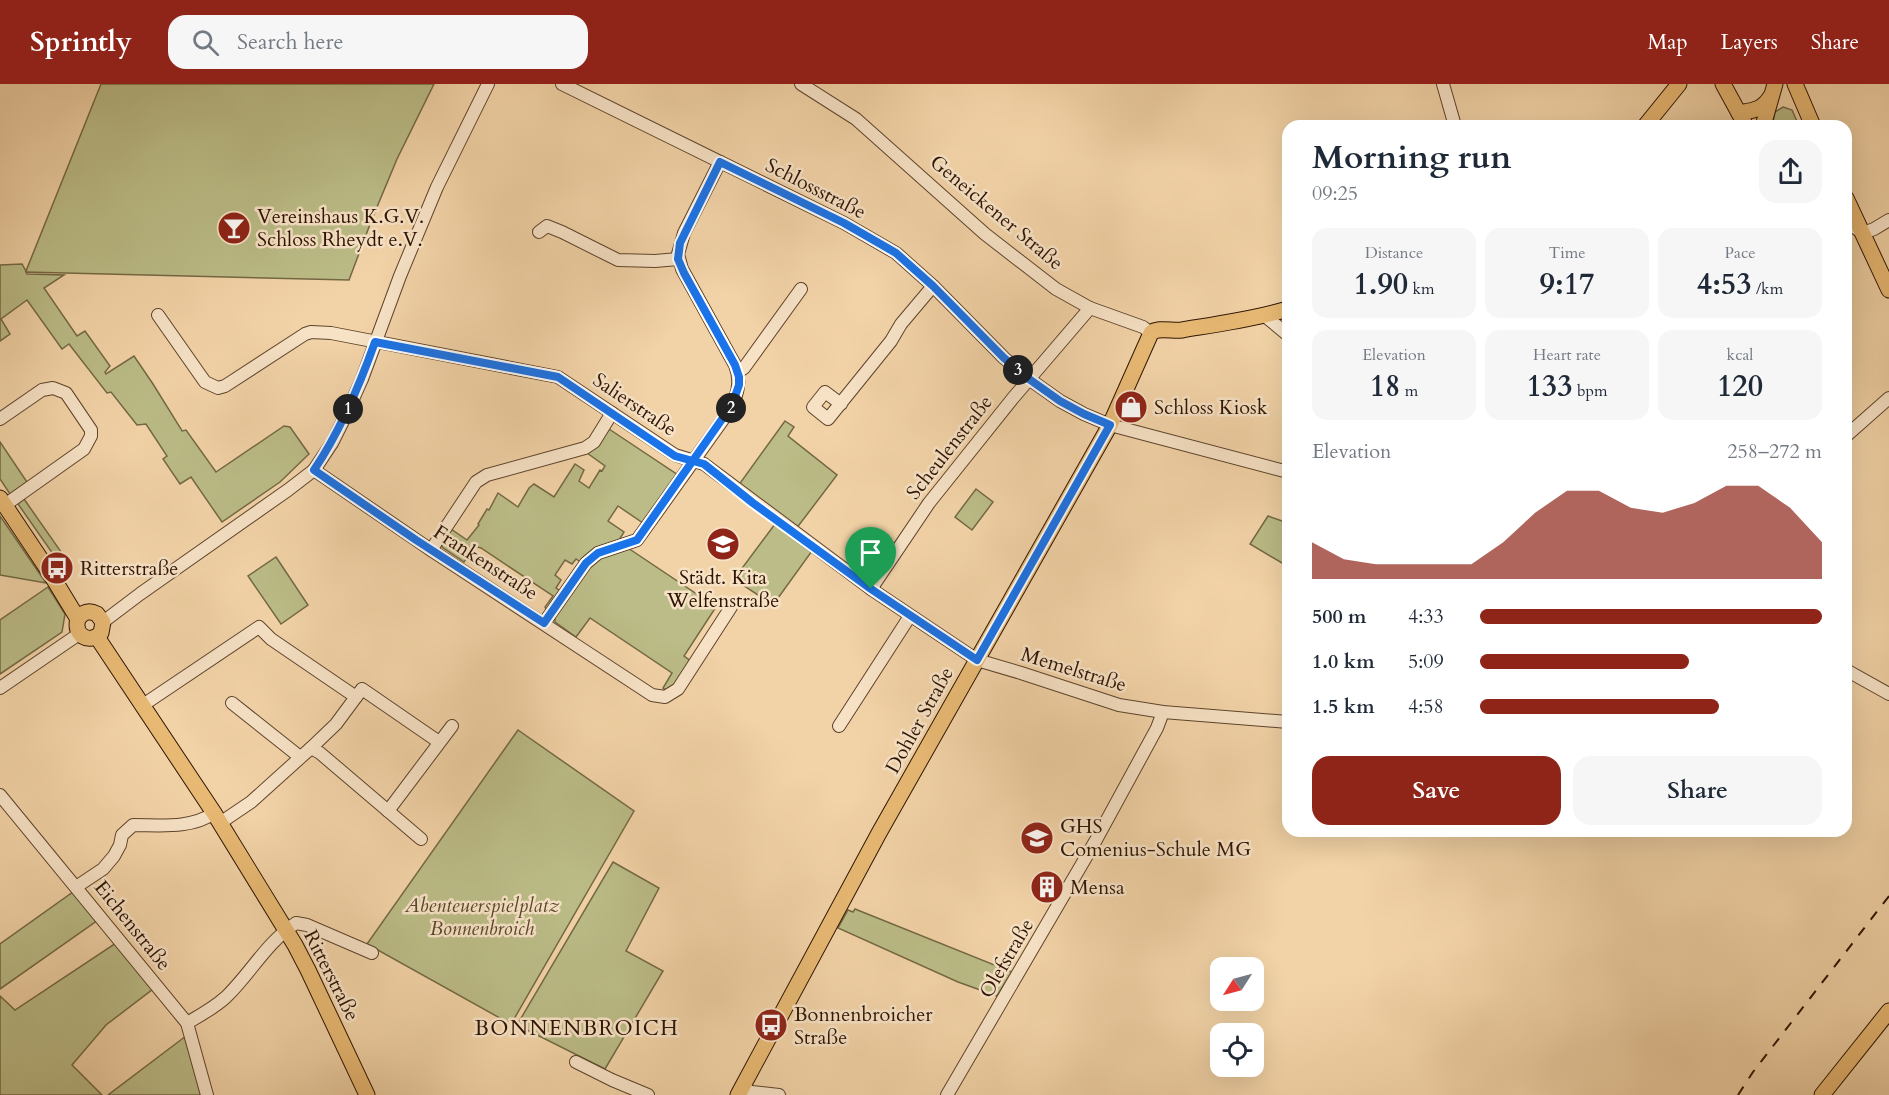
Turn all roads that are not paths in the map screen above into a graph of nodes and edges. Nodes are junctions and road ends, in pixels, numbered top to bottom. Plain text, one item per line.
1 (488, 84) edge
2 (562, 84) edge
3 (801, 84) edge
4 (1443, 84) edge
5 (1679, 84) edge
6 (1723, 84) edge
7 (1795, 84) edge
8 (1773, 90) edge
9 (1453, 120) edge
10 (1650, 120) edge
11 (1743, 120) edge
12 (1765, 120) edge
13 (1810, 120) edge
14 (720, 162) junction
15 (1852, 210) edge
16 (1889, 220) edge
17 (1852, 226) edge
18 (539, 232) dead end
19 (1863, 232) junction
20 (678, 259) junction
21 (933, 286) junction
22 (801, 289) dead end
23 (1889, 290) edge
24 (1090, 308) junction
25 (1282, 311) edge
26 (158, 315) dead end
27 (1264, 316) junction
28 (1282, 330) edge
29 (1150, 333) junction
30 (375, 342) junction
31 (738, 372) junction
32 (1029, 379) junction
33 (1889, 398) edge
34 (841, 404) dead end
35 (612, 413) junction
36 (0, 419) edge
37 (1110, 425) junction
38 (1852, 431) edge
39 (694, 460) junction
40 (314, 470) junction
41 (1282, 470) edge
42 (2, 502) edge
43 (431, 550) junction
44 (871, 589) junction
45 (731, 607) dead end
46 (910, 616) junction
47 (89, 620) junction
48 (544, 623) junction
49 (977, 660) junction
50 (1852, 673) edge
51 (0, 688) edge
52 (1889, 694) edge
53 (356, 697) junction
54 (232, 703) dead end
55 (143, 705) junction
56 (1163, 712) junction
57 (1282, 722) edge
58 (452, 726) dead end
59 (839, 726) dead end
60 (439, 742) junction
61 (311, 748) junction
62 (300, 757) junction
63 (0, 795) edge
64 (388, 811) junction
65 (217, 818) junction
66 (421, 839) dead end
67 (76, 887) junction
68 (285, 930) junction
69 (372, 953) dead end
70 (1889, 1011) edge
71 (187, 1023) junction
72 (576, 1062) dead end
73 (740, 1091) edge
74 (207, 1095) edge
75 (367, 1095) edge
76 (648, 1095) edge
77 (779, 1095) edge
78 (947, 1095) edge
79 (1822, 1095) edge

1 - 30 street
2 - 14 street, Schlossstraße
3 - 24 street, Geneickener Straße
4 - 9 street
5 - 10 main road
6 - 11 main road
7 - 13 main road
8 - 11 main road
8 - 12 main road
14 - 20 street
14 - 21 street, Schlossstraße
15 - 19 main road
16 - 19 street
17 - 19 street
18 - 20 street
19 - 23 main road
20 - 31 street
21 - 32 street, Schlossstraße
21 - 34 street
22 - 31 street
24 - 29 street, Geneickener Straße
24 - 32 street, Scheulenstraße
25 - 27 main road
26 - 30 street, Salierstraße
27 - 28 street
27 - 29 main road
29 - 37 main road, Dohler Straße
30 - 35 street, Salierstraße
30 - 40 street
31 - 39 street
32 - 37 street, Schlossstraße
32 - 44 street, Scheulenstraße
33 - 38 street
35 - 39 street, Salierstraße
35 - 43 street
36 - 42 street
37 - 41 street, Schlossstraße
37 - 49 main road, Dohler Straße
39 - 44 street, Salierstraße
39 - 48 street
40 - 43 street, Frankenstraße
40 - 47 street
42 - 47 main road
43 - 48 street, Frankenstraße
44 - 46 street, Memelstraße
45 - 48 street, Frankenstraße
46 - 49 street, Memelstraße
46 - 59 street
47 - 51 street
47 - 55 main road, Ritterstraße
49 - 56 street, Memelstraße
49 - 73 main road, Dohler Straße
50 - 52 street
53 - 55 street
53 - 60 street
53 - 61 street
54 - 62 street
55 - 65 main road, Ritterstraße
56 - 57 street, Memelstraße
56 - 78 street, Olefstraße
58 - 60 street
60 - 64 street
61 - 62 street
61 - 64 street
62 - 65 street
63 - 67 street, Eichenstraße
64 - 66 street
65 - 67 street
65 - 68 main road, Ritterstraße
67 - 71 street, Eichenstraße
68 - 69 street
68 - 71 street
68 - 75 main road, Ritterstraße
70 - 79 main road
71 - 74 street, Eichenstraße
72 - 76 street
73 - 77 street

